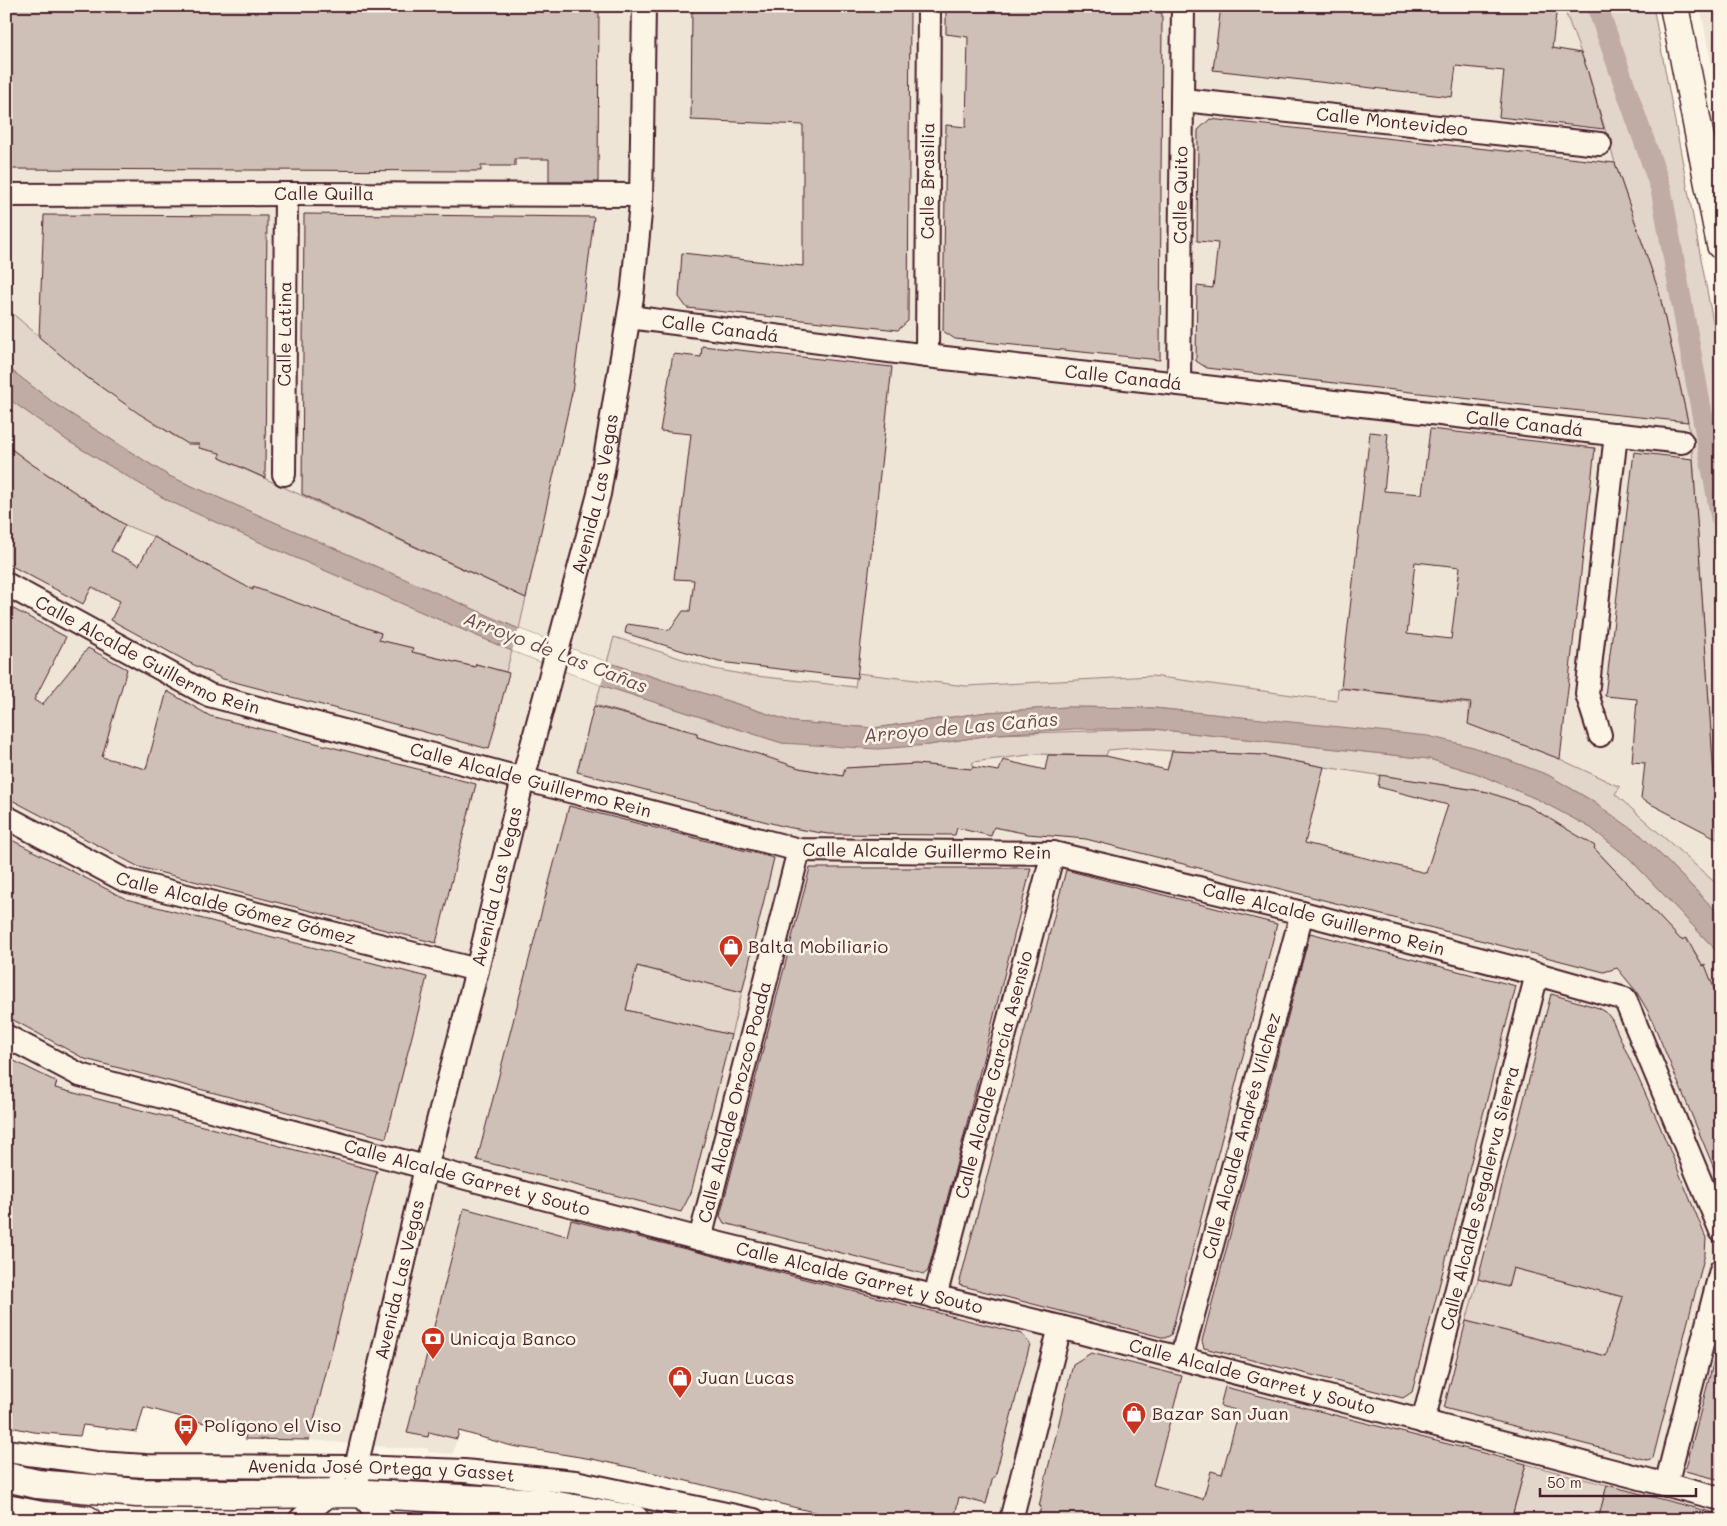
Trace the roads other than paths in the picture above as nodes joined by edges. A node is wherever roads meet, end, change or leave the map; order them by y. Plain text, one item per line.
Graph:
1 (644, 6) edge
2 (929, 6) edge
3 (1183, 6) edge
4 (1674, 6) edge
5 (1183, 100) junction
6 (1600, 144) dead end
7 (1714, 172) edge
8 (286, 194) junction
9 (6, 195) edge
10 (641, 195) junction
11 (1721, 245) edge
12 (629, 317) junction
13 (927, 356) junction
14 (1179, 384) junction
15 (1616, 434) junction
16 (1682, 442) dead end
17 (284, 474) dead end
18 (6, 584) edge
19 (1600, 736) dead end
20 (523, 779) junction
21 (6, 817) edge
22 (799, 850) junction
23 (1053, 853) junction
24 (1302, 913) junction
25 (477, 970) junction
26 (1537, 974) junction
27 (6, 1036) edge
28 (426, 1168) junction
29 (1721, 1231) edge
30 (700, 1239) junction
31 (1721, 1270) edge
32 (935, 1297) junction
33 (1060, 1327) junction
34 (1181, 1359) junction
35 (1423, 1422) junction
36 (6, 1450) edge
37 (6, 1477) edge
38 (358, 1480) junction
39 (1666, 1485) junction
40 (332, 1493) junction
41 (1721, 1499) edge
42 (6, 1509) edge
43 (87, 1520) edge
44 (300, 1520) edge
45 (383, 1520) edge
46 (635, 1520) edge
47 (754, 1520) edge
48 (1012, 1520) edge

1 - 10 street, Avenida Las Vegas
2 - 13 street, Calle Brasilia
3 - 5 street, Calle Quito
4 - 7 main road
5 - 6 street, Calle Montevideo
5 - 14 street, Calle Quito
7 - 11 main road
8 - 9 street, Calle Quilla
8 - 10 street, Calle Quilla
8 - 17 street, Calle Latina
10 - 12 street, Avenida Las Vegas
12 - 13 street, Calle Canadá
12 - 20 street, Avenida Las Vegas
13 - 14 street, Calle Canadá
14 - 15 street, Calle Canadá
15 - 16 street, Calle Canadá
15 - 19 street
18 - 20 street, Calle Alcalde Guillermo Rein
20 - 22 street, Calle Alcalde Guillermo Rein
20 - 25 street, Avenida Las Vegas
21 - 25 street, Calle Alcalde Gómez Gómez
22 - 23 street, Calle Alcalde Guillermo Rein
22 - 30 street, Calle Alcalde Orozco Poada
23 - 24 street, Calle Alcalde Guillermo Rein
23 - 32 street, Calle Alcalde García Asensio
24 - 26 street, Calle Alcalde Guillermo Rein
24 - 34 street, Calle Alcalde Andrés Vílchez
25 - 28 street, Avenida Las Vegas
26 - 29 street, Calle Alcalde Guillermo Rein
26 - 35 street, Calle Alcalde Segalerva Sierra
27 - 28 street, Calle Alcalde Garret y Souto
28 - 30 street, Calle Alcalde Garret y Souto
28 - 38 street, Avenida Las Vegas
30 - 32 street, Calle Alcalde Garret y Souto
31 - 39 street
32 - 33 street, Calle Alcalde Garret y Souto
33 - 34 street, Calle Alcalde Garret y Souto
33 - 48 street
34 - 35 street, Calle Alcalde Garret y Souto
35 - 39 street, Calle Alcalde Garret y Souto
36 - 38 street, Avenida José Ortega y Gasset
37 - 40 main road, Avenida José Ortega y Gasset
38 - 40 main road, Avenida José Ortega y Gasset
38 - 45 street
38 - 46 main road, Avenida José Ortega y Gasset
38 - 47 street, Avenida José Ortega y Gasset
39 - 41 street, Calle Alcalde Garret y Souto
40 - 44 street
42 - 43 main road

